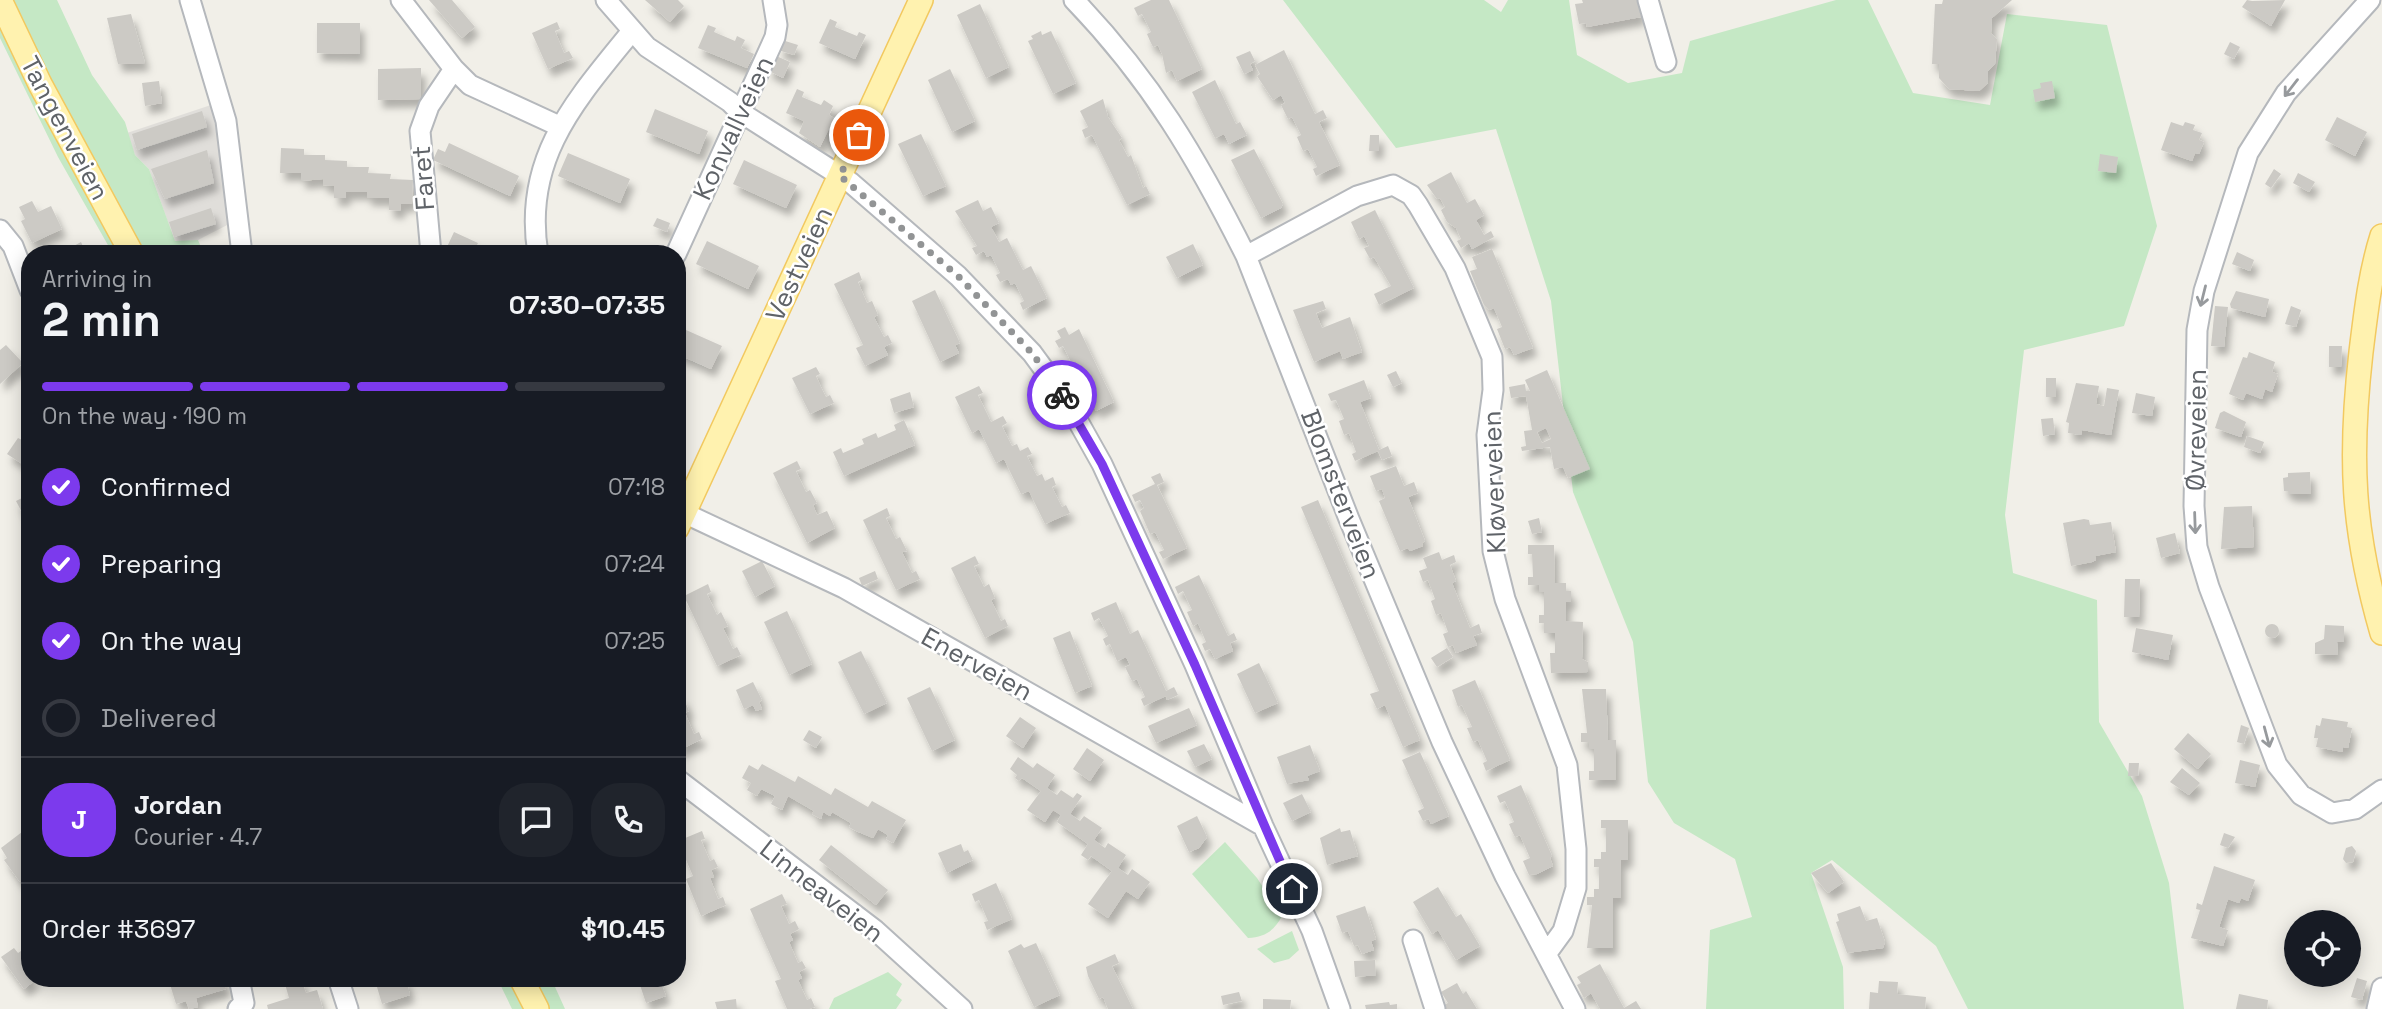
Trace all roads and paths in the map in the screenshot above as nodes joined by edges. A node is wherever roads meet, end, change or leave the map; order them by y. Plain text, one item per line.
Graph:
1 (0, 0) edge
2 (190, 0) edge
3 (401, 0) edge
4 (606, 0) edge
5 (773, 0) edge
6 (921, 0) edge
7 (1074, 0) edge
8 (1648, 0) edge
9 (2370, 0) edge
10 (632, 31) junction
11 (1666, 62) dead end
12 (454, 69) junction
13 (740, 113) junction
14 (559, 126) junction
15 (840, 176) junction
16 (0, 230) edge
17 (2382, 236) edge
18 (127, 245) edge
19 (241, 245) edge
20 (430, 245) edge
21 (538, 245) edge
22 (680, 245) edge
23 (1246, 256) junction
24 (21, 268) edge
25 (686, 509) edge
26 (686, 522) edge
27 (2382, 633) edge
28 (686, 786) edge
29 (2382, 790) edge
30 (1263, 826) junction
31 (1413, 940) dead end
32 (1547, 953) junction
33 (241, 987) edge
34 (341, 987) edge
35 (526, 987) edge
36 (2382, 988) edge
37 (237, 1009) edge
38 (348, 1009) edge
39 (537, 1009) edge
40 (962, 1009) edge
41 (1339, 1009) edge
42 (1435, 1009) edge
43 (1575, 1009) edge
44 (2377, 1009) edge

1 - 18 main road, Tangenveien
2 - 19 street
3 - 12 street
4 - 10 street
5 - 13 street, Konvallveien
6 - 15 main road, Vestveien
7 - 23 street, Blomsterveien
8 - 11 street
9 -> 29 street, Øvreveien
10 - 13 street
10 - 14 street
12 - 14 street
12 - 20 street, Faret
13 - 15 street
13 - 22 street, Konvallveien
14 - 21 street
15 - 25 main road, Vestveien
15 - 30 street
16 - 24 street
17 - 27 main road
23 - 32 street, Blomsterveien
23 - 32 street, Kløverveien
26 - 30 street, Enerveien
28 - 40 street, Linneaveien
30 - 41 street
31 - 42 street
32 - 43 street, Blomsterveien
33 - 37 street
34 - 38 street
35 - 39 main road
36 - 44 street

